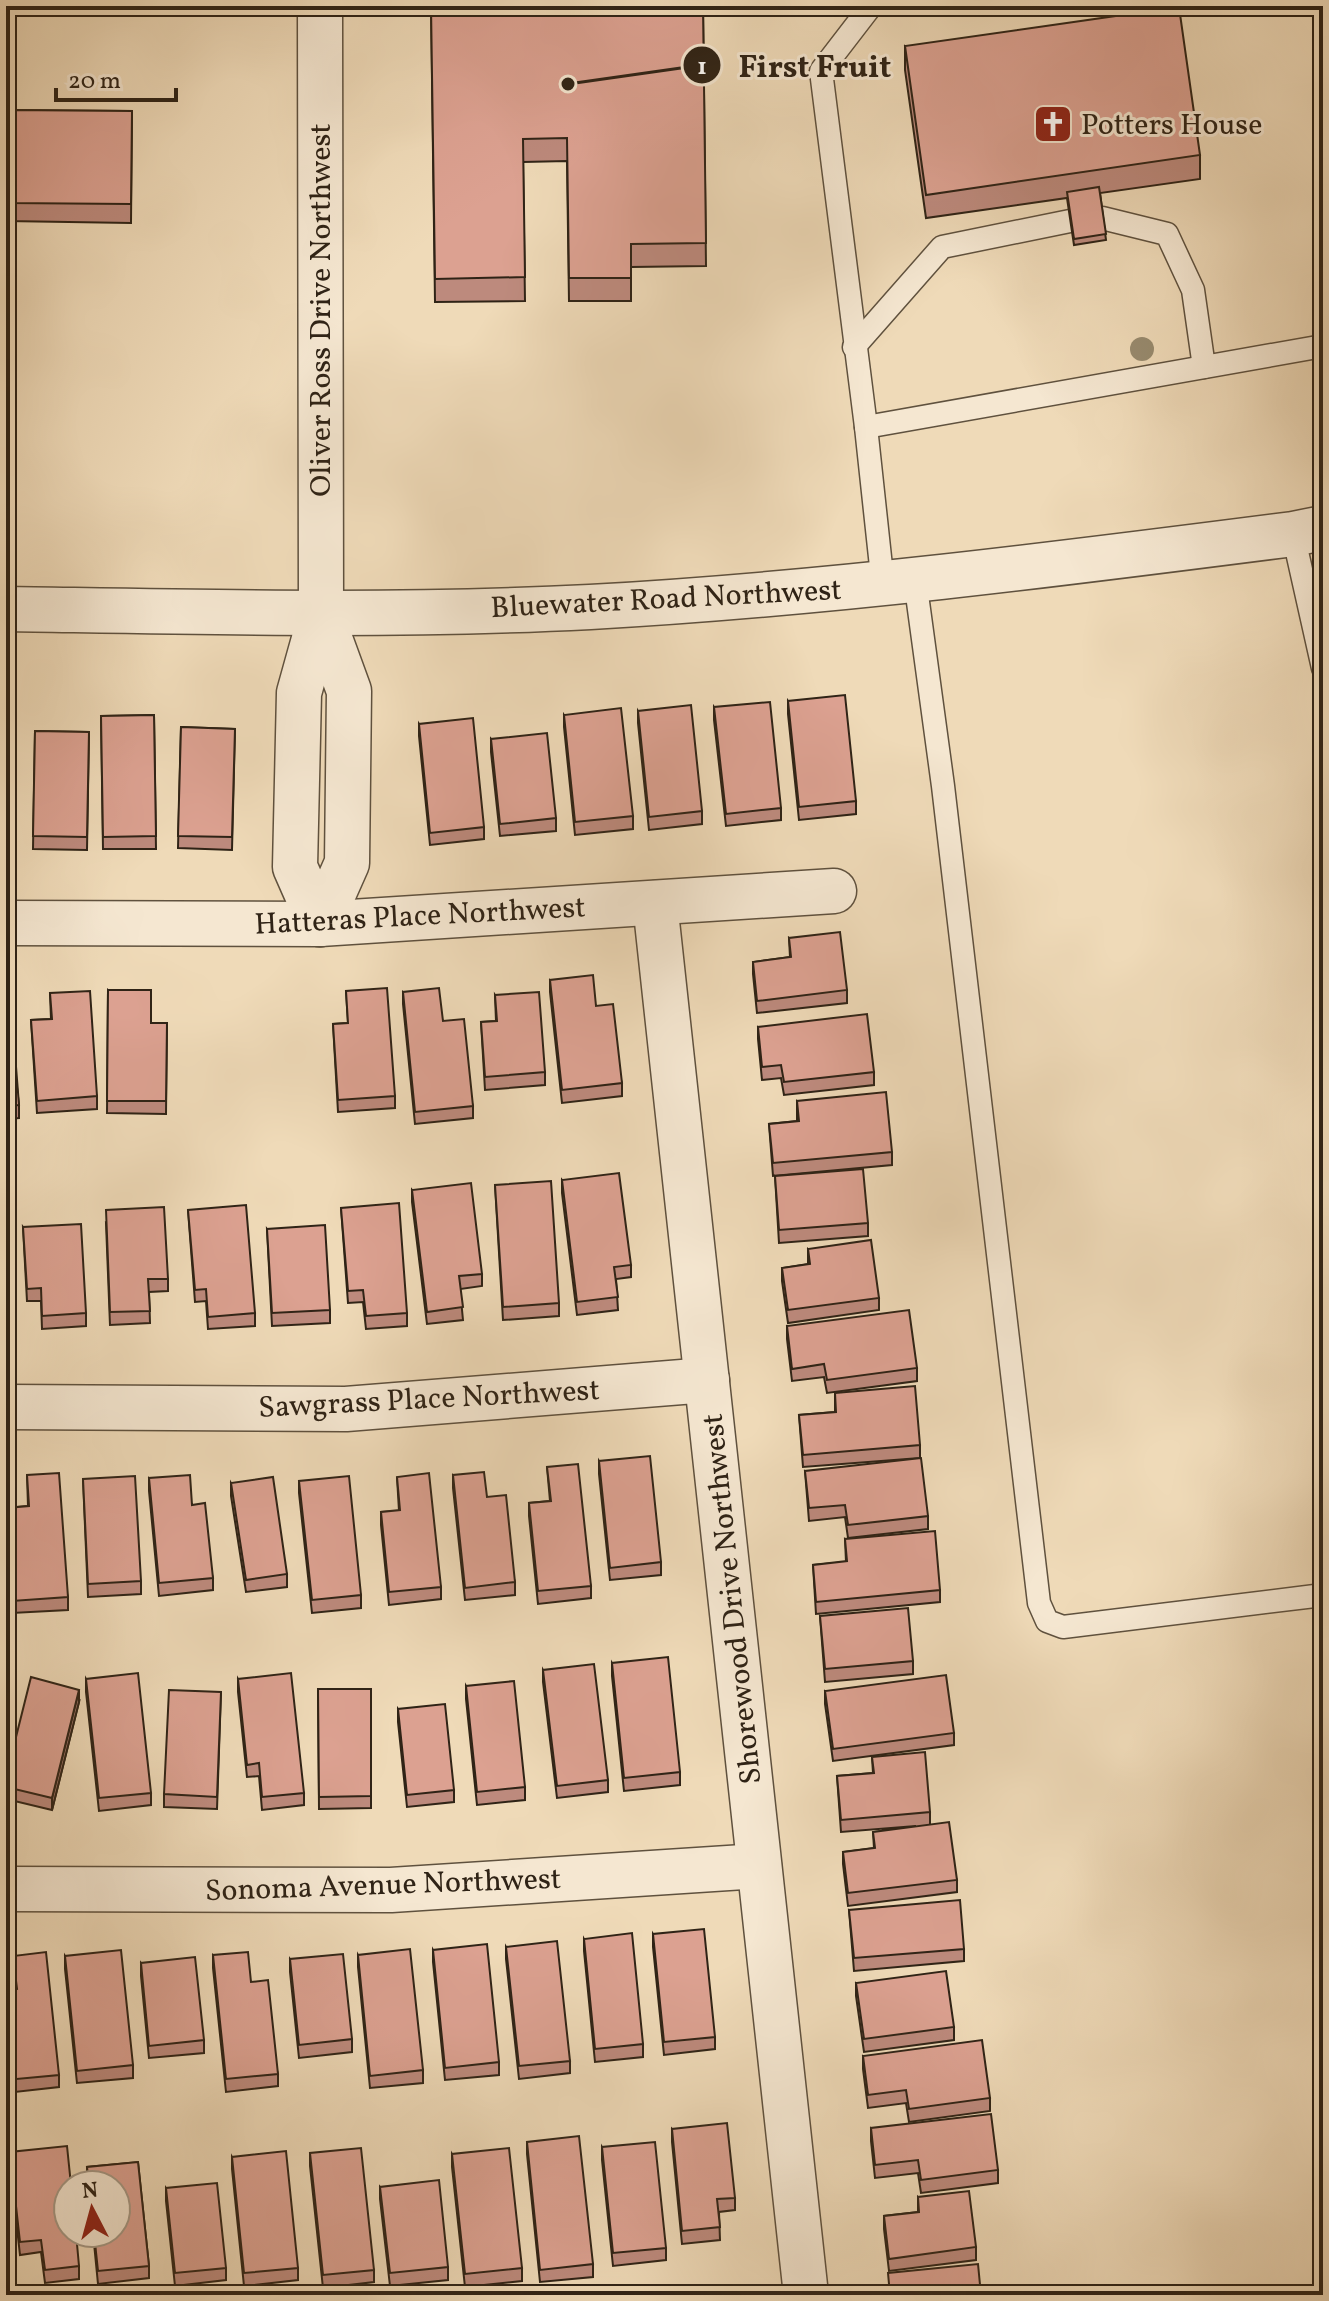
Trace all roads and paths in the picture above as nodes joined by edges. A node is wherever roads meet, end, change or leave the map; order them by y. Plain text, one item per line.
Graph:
1 (320, 6) edge
2 (871, 6) edge
3 (1323, 346) edge
4 (854, 347) junction
5 (1204, 367) junction
6 (866, 427) junction
7 (1308, 531) edge
8 (899, 583) junction
9 (6, 609) edge
10 (321, 614) junction
11 (1323, 668) edge
12 (834, 891) dead end
13 (655, 903) junction
14 (6, 923) edge
15 (320, 924) junction
16 (707, 1380) junction
17 (6, 1407) edge
18 (1323, 1595) edge
19 (759, 1866) junction
20 (6, 1889) edge
21 (806, 2295) edge

1 - 10 street, Oliver Ross Drive Northwest
2 - 4 lane
3 - 5 lane
4 - 5 lane
4 - 6 lane
5 - 6 lane
6 - 8 lane
7 - 8 street, Bluewater Road Northwest
7 - 11 lane
8 - 10 street, Bluewater Road Northwest
8 - 18 lane
9 - 10 street, Bluewater Road Northwest
10 - 15 street, Oliver Ross Drive Northwest
12 - 13 street, Hatteras Place Northwest
13 - 15 street, Hatteras Place Northwest
13 - 16 street, Shorewood Drive Northwest
14 - 15 street, Hatteras Place Northwest
16 - 17 street, Sawgrass Place Northwest
16 - 19 street, Shorewood Drive Northwest
19 - 20 street, Sonoma Avenue Northwest
19 - 21 street, Shorewood Drive Northwest

